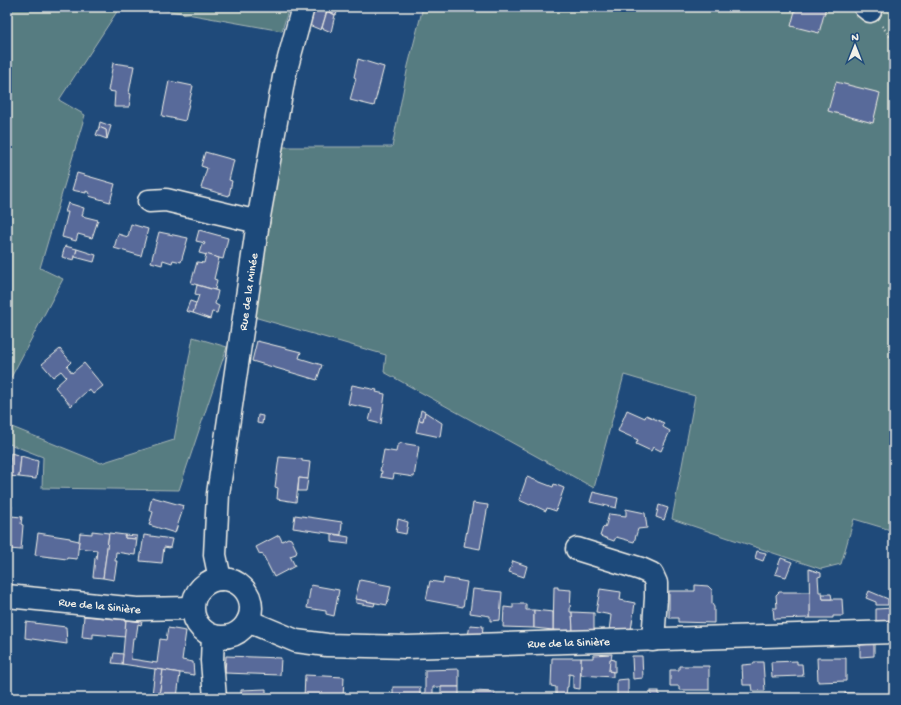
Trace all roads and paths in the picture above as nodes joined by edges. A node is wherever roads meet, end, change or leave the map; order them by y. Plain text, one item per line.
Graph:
1 (304, 7) edge
2 (149, 201) dead end
3 (258, 222) junction
4 (577, 549) dead end
5 (220, 579) junction
6 (7, 596) edge
7 (192, 608) junction
8 (248, 621) junction
9 (894, 632) edge
10 (213, 636) junction
11 (653, 640) junction
12 (215, 698) edge

1 - 3 street, Rue de la Minée
2 - 3 street
3 - 5 street, Rue de la Minée
4 - 11 street
5 - 7 street
5 - 8 street
6 - 7 street, Rue de la Sinière
7 - 10 street
8 - 10 street
8 - 11 street, Rue de la Sinière
9 - 11 street, Rue de la Sinière
10 - 12 street

